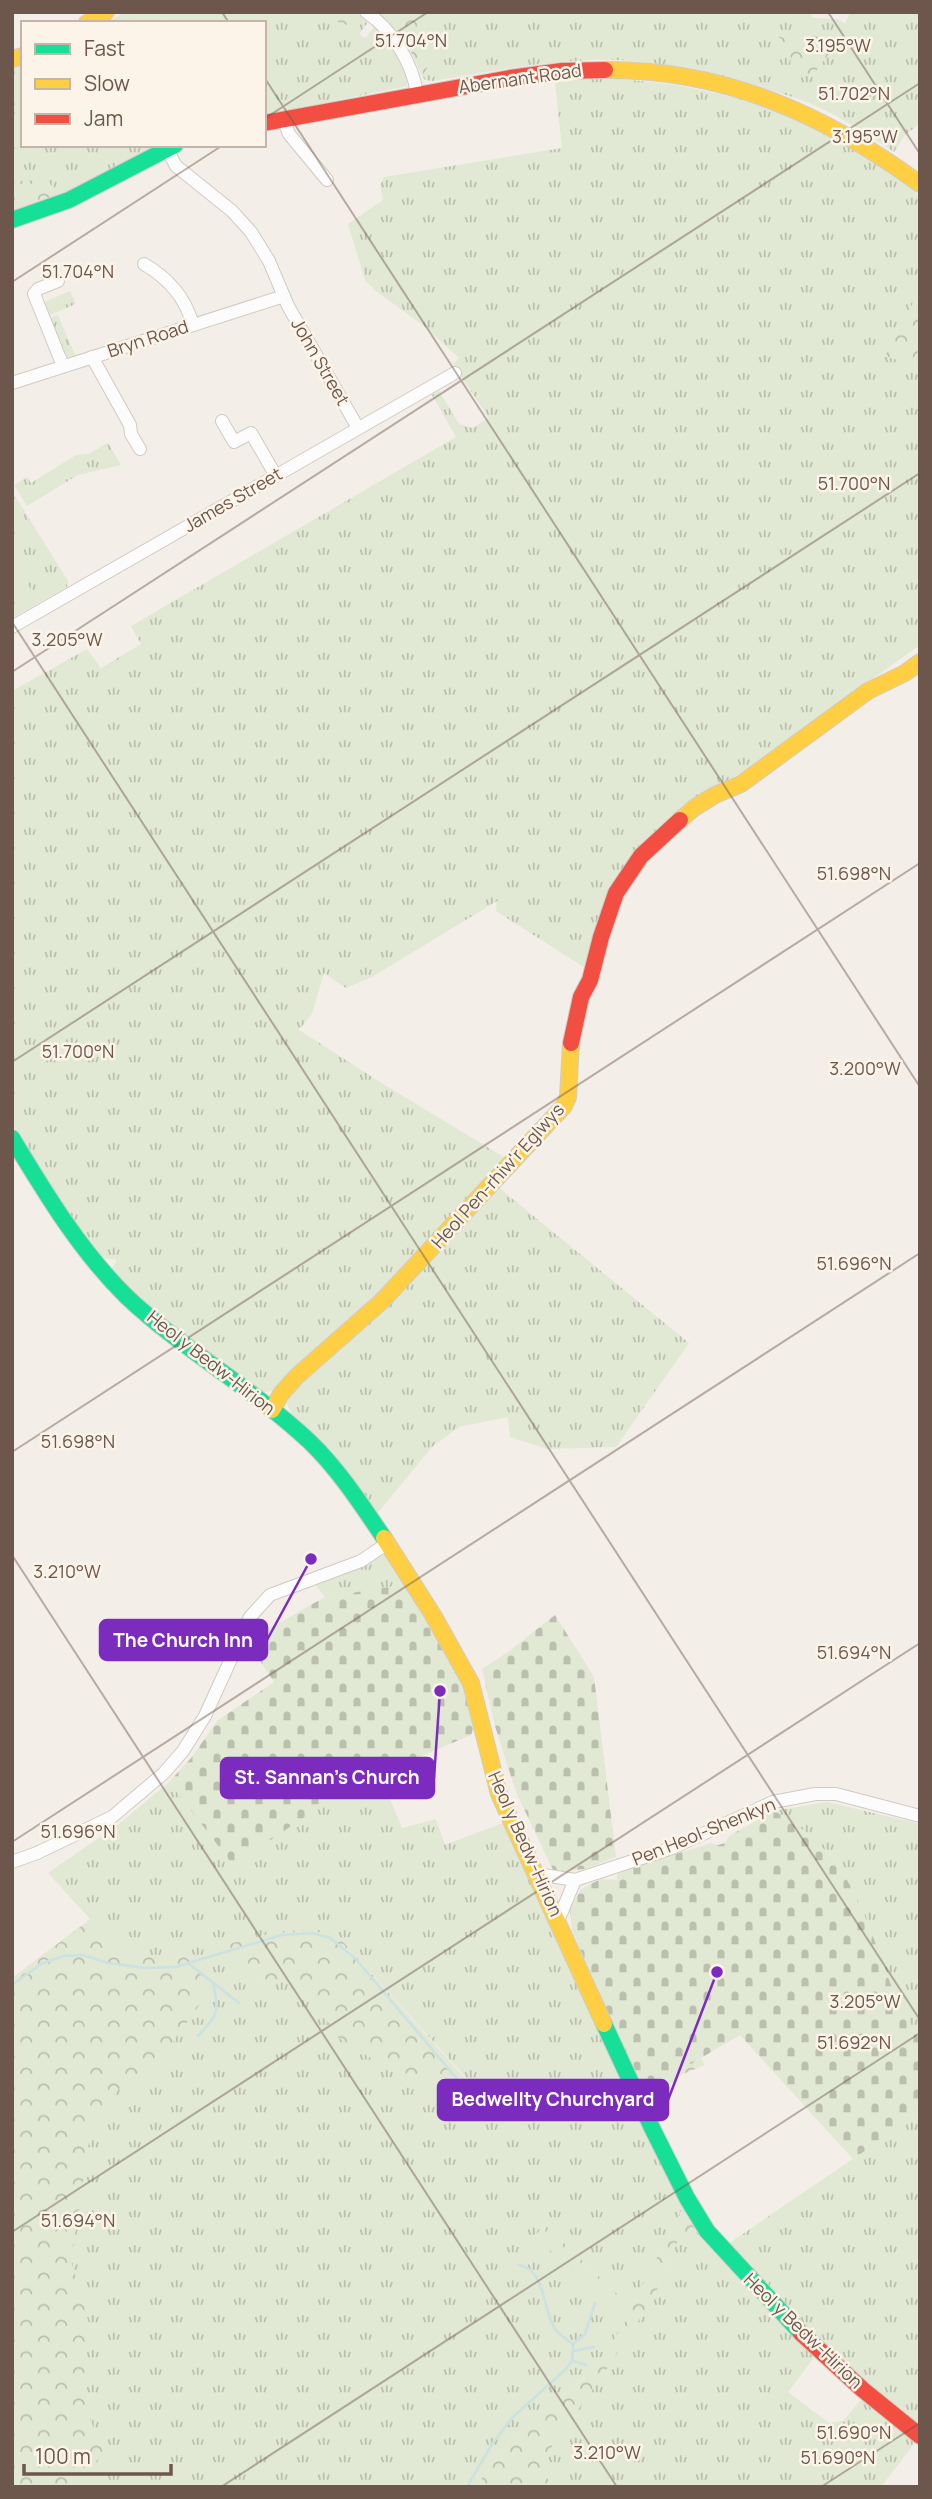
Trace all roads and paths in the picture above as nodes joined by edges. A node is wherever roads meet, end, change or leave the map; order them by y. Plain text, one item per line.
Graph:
1 (366, 12) edge
2 (417, 94) junction
3 (283, 118) junction
4 (266, 122) edge
5 (171, 147) edge
6 (327, 180) dead end
7 (920, 184) edge
8 (12, 220) edge
9 (144, 264) dead end
10 (58, 281) dead end
11 (284, 296) junction
12 (193, 325) junction
13 (92, 358) junction
14 (63, 366) junction
15 (454, 373) dead end
16 (12, 383) edge
17 (222, 421) dead end
18 (358, 428) junction
19 (140, 449) dead end
20 (276, 475) junction
21 (12, 627) edge
22 (920, 662) edge
23 (12, 1138) edge
24 (272, 1410) junction
25 (388, 1543) junction
26 (920, 1816) edge
27 (12, 1862) edge
28 (537, 1874) junction
29 (575, 1880) junction
30 (558, 1921) junction
31 (920, 2435) edge

1 - 2 street
2 - 3 street, Abernant Road
2 - 7 street, Abernant Road
3 - 4 street, Abernant Road
3 - 6 street
5 - 8 street
5 - 11 street, John Street
9 - 12 street
10 - 14 street
11 - 12 street, Bryn Road
11 - 18 street, John Street
12 - 13 street, Bryn Road
13 - 14 street, Bryn Road
13 - 19 street
14 - 16 street, Bryn Road
15 - 18 street, James Street
17 - 20 street
18 - 20 street, James Street
20 - 21 street, James Street
22 - 24 street, Heol Pen-rhiw'r Eglwys
23 - 24 street, Heol y Bedw-Hirion
24 - 25 street, Heol y Bedw-Hirion
25 - 27 street
25 - 28 street, Heol y Bedw-Hirion
26 - 29 street, Pen Heol-Shenkyn
28 - 29 street, Pen Heol-Shenkyn
28 - 30 street, Heol y Bedw-Hirion
29 - 30 street
30 - 31 street, Heol y Bedw-Hirion

